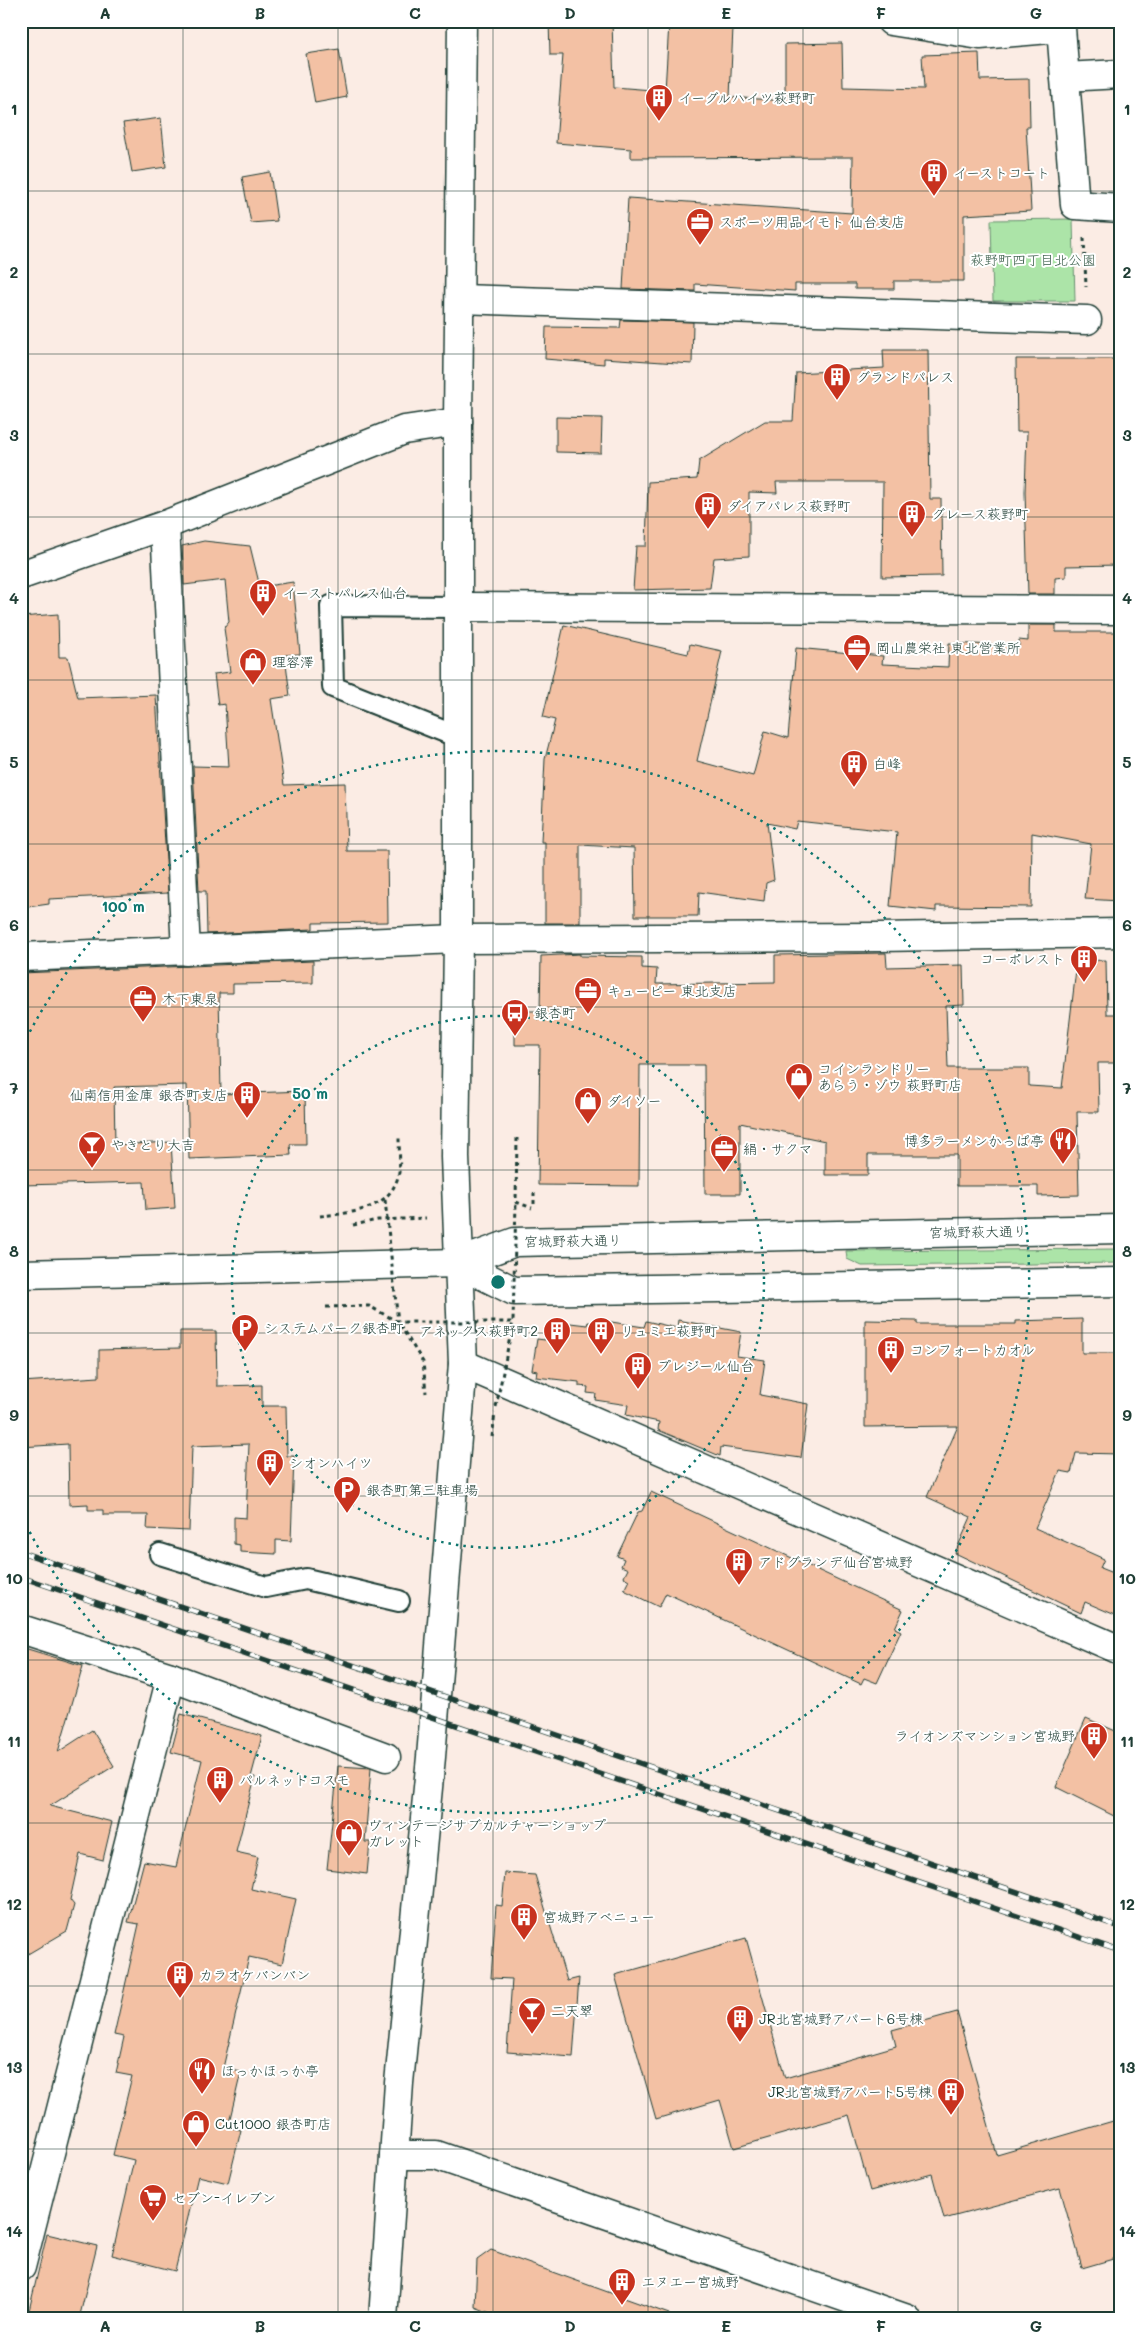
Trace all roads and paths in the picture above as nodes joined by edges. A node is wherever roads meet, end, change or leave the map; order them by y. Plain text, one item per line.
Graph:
1 (462, 21) edge
2 (891, 21) edge
3 (1120, 74) edge
4 (1065, 78) junction
5 (1083, 206) junction
6 (1120, 208) edge
7 (460, 299) junction
8 (1087, 320) joint
9 (458, 422) junction
10 (165, 525) junction
11 (21, 575) edge
12 (458, 607) junction
13 (1120, 610) edge
14 (458, 737) junction
15 (1120, 933) edge
16 (458, 939) junction
17 (186, 951) junction
18 (21, 957) edge
19 (399, 1138) dead end
20 (517, 1138) dead end
21 (534, 1193) dead end
22 (385, 1200) junction
23 (534, 1204) dead end
24 (320, 1216) dead end
25 (1120, 1229) edge
26 (458, 1264) junction
27 (21, 1274) edge
28 (1120, 1282) edge
29 (326, 1308) dead end
30 (398, 1322) junction
31 (513, 1322) junction
32 (463, 1364) junction
33 (427, 1398) dead end
34 (496, 1407) dead end
35 (160, 1554) dead end
36 (399, 1601) dead end
37 (21, 1629) edge
38 (1120, 1650) edge
39 (171, 1677) junction
40 (386, 1757) dead end
41 (394, 2154) junction
42 (21, 2267) edge
43 (383, 2319) edge
44 (907, 2319) edge

1 - 7 street
2 - 4 street
3 - 4 street
4 - 5 street
5 - 6 street
5 - 8 path
7 - 8 street
7 - 9 street
9 - 10 street
9 - 12 street
10 - 11 street
10 - 17 street
12 - 13 street
12 - 14 street
12 - 14 lane
14 - 16 street
15 - 16 street
16 - 17 street
16 - 26 street
17 - 18 street
19 - 22 path
20 - 31 path, bridge
21 - 23 path
22 - 24 path
22 - 30 path, bridge
25 - 26 street, 宮城野萩大通り
26 - 27 street
26 - 28 street
26 - 32 street
29 - 30 path
30 - 31 path, bridge
30 - 33 path
31 - 34 path, bridge
32 - 38 street
32 - 41 street
35 - 36 lane
37 - 39 street
39 - 40 street
39 - 42 street
41 - 43 street
41 - 44 street

